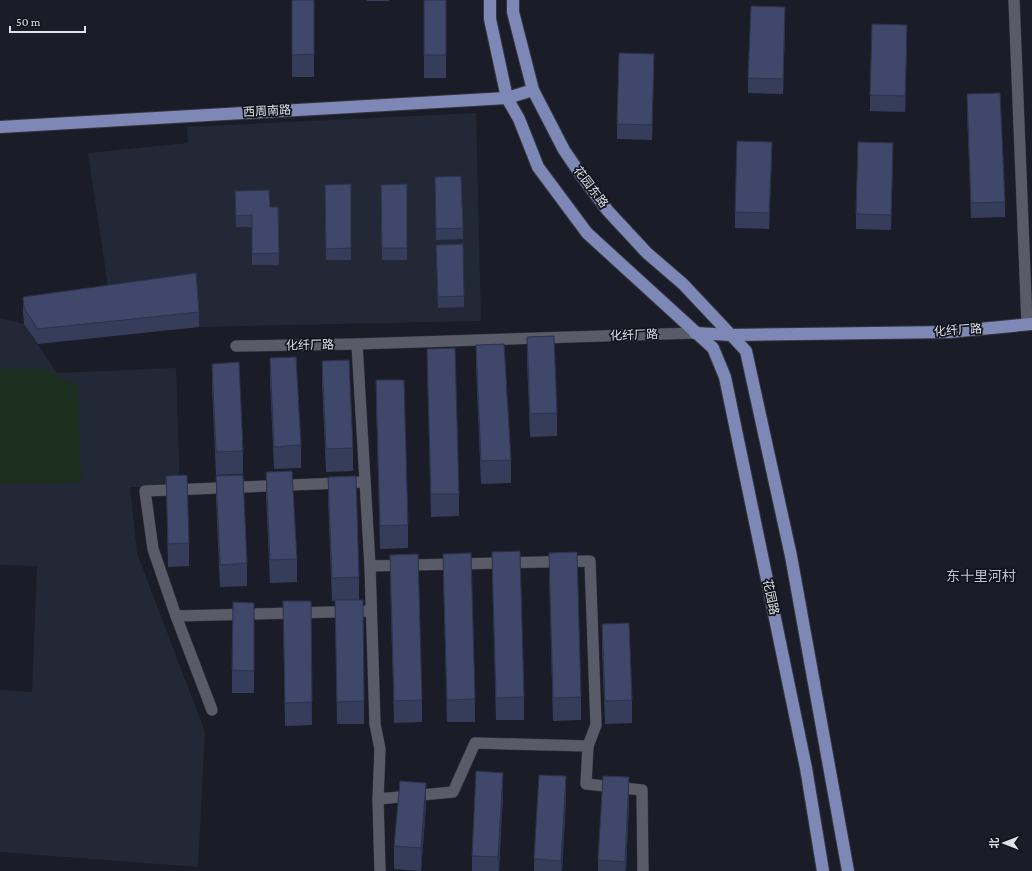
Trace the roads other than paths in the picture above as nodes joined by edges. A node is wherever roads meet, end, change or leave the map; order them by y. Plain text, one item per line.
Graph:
1 (490, 0) edge
2 (513, 0) edge
3 (1014, 0) edge
4 (533, 90) junction
5 (507, 98) junction
6 (0, 127) edge
7 (1030, 324) edge
8 (695, 333) junction
9 (732, 335) junction
10 (357, 344) junction
11 (236, 346) dead end
12 (365, 482) junction
13 (370, 566) junction
14 (370, 612) junction
15 (176, 616) junction
16 (212, 710) dead end
17 (588, 746) junction
18 (378, 799) junction
19 (380, 871) edge
20 (644, 871) edge
21 (823, 871) edge
22 (848, 871) edge

1 - 5 main road
2 - 4 main road, 花园东路
3 - 7 street
4 - 5 main road, 西周南路
4 - 9 main road, 花园东路
5 - 6 main road, 西周南路
5 - 8 main road
7 - 9 main road, 化纤厂路
8 - 9 main road, 化纤厂路
8 - 10 street, 化纤厂路
8 - 21 main road, 花园路
9 - 22 main road
10 - 11 street, 化纤厂路
10 - 12 street
12 - 13 street
12 - 15 street
13 - 14 street
13 - 17 street
14 - 15 street
14 - 18 street
15 - 16 street
17 - 18 street
17 - 20 street
18 - 19 street

